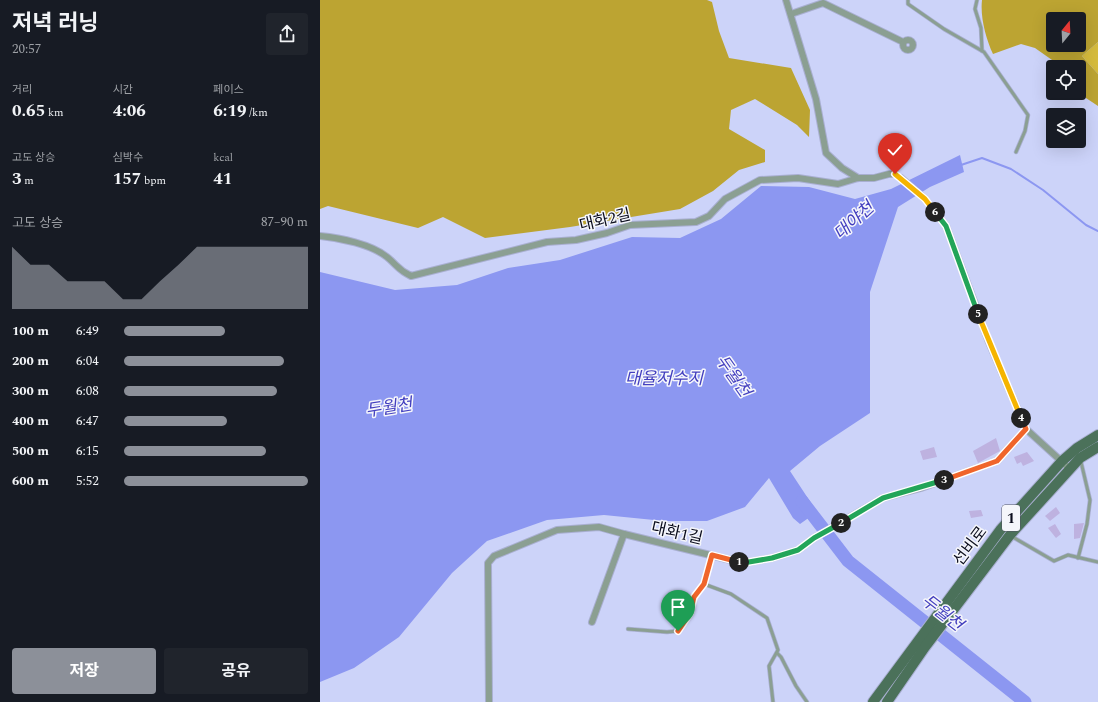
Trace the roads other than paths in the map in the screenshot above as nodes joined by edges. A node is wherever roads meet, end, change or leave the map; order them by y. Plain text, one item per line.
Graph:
1 (786, 0) edge
2 (908, 0) edge
3 (977, 0) edge
4 (791, 14) junction
5 (904, 42) dead end
6 (982, 51) junction
7 (1016, 152) dead end
8 (858, 178) junction
9 (320, 236) edge
10 (1026, 429) junction
11 (1098, 435) edge
12 (1098, 447) edge
13 (1080, 458) junction
14 (1062, 461) junction
15 (1070, 469) junction
16 (624, 534) junction
17 (1010, 535) junction
18 (712, 555) junction
19 (1078, 558) junction
20 (1098, 562) edge
21 (704, 584) junction
22 (942, 617) junction
23 (592, 622) dead end
24 (628, 628) dead end
25 (922, 644) junction
26 (777, 653) junction
27 (489, 702) edge
28 (773, 702) edge
29 (807, 702) edge
30 (873, 702) edge
31 (887, 702) edge

1 - 4 street
2 - 6 lane
3 - 6 lane
4 - 5 street
4 - 8 street
6 - 7 lane
8 - 9 street, 대화2길
8 - 10 street, 대화2길
10 - 14 street
10 - 18 street, 대화1길
11 - 14 main road, 선비로 / 1
12 - 13 main road, 선비로 / 1
13 - 15 main road, 선비로 / 1
13 - 19 lane
14 - 15 street
14 - 22 main road, 선비로 / 1
15 - 17 main road, 선비로 / 1
16 - 18 street, 대화1길
16 - 23 street
16 - 27 street, 대화1길
17 - 19 lane, 선비로
17 - 22 main road, 선비로 / 1
18 - 21 lane
19 - 20 lane, 선비로
21 - 24 lane
21 - 26 lane
22 - 25 main road, 1
25 - 30 main road, 1
25 - 31 main road, 1
26 - 28 lane
26 - 29 lane

